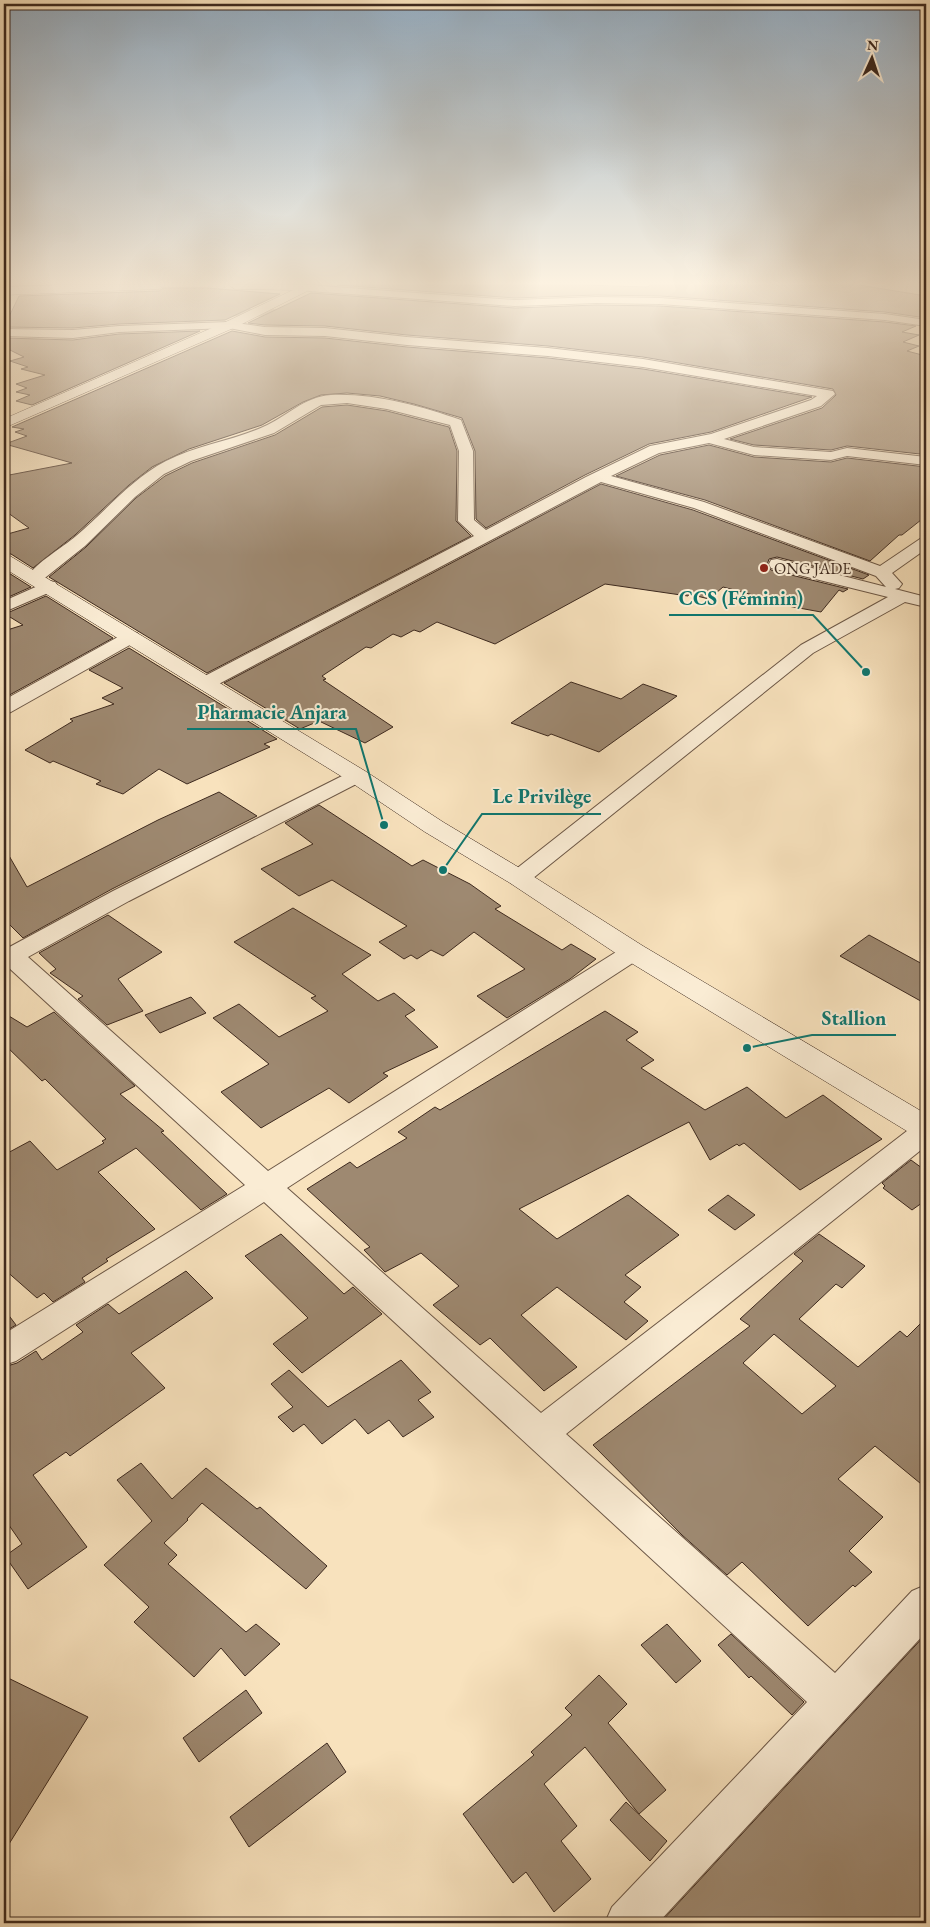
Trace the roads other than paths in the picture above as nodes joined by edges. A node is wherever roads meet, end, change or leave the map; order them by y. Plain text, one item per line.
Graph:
1 (116, 375) edge
2 (722, 375) edge
3 (4, 424) edge
4 (714, 438) junction
5 (926, 461) edge
6 (591, 480) junction
7 (485, 538) junction
8 (926, 542) edge
9 (810, 547) junction
10 (4, 560) edge
11 (882, 572) junction
12 (42, 582) junction
13 (902, 596) junction
14 (926, 602) edge
15 (4, 607) edge
16 (131, 637) junction
17 (206, 683) junction
18 (4, 708) edge
19 (357, 776) junction
20 (519, 878) junction
21 (633, 952) junction
22 (8, 958) edge
23 (926, 1130) edge
24 (267, 1186) junction
25 (4, 1351) edge
26 (540, 1434) junction
27 (926, 1604) edge
28 (835, 1700) junction
29 (628, 1923) edge

1 - 3 main road
2 - 4 street
4 - 5 street
4 - 6 street
6 - 7 street
6 - 9 street
7 - 12 street
7 - 17 street
8 - 11 street
9 - 11 street
9 - 13 street
10 - 12 main road
11 - 13 street
12 - 15 street
12 - 16 main road
13 - 14 street
13 - 20 street
16 - 17 main road
16 - 18 street
17 - 19 main road
19 - 20 main road
19 - 22 street
20 - 21 main road
21 - 23 main road
21 - 24 street
22 - 24 street
23 - 26 street
24 - 25 street
24 - 26 street
26 - 28 street
27 - 28 street
28 - 29 street

